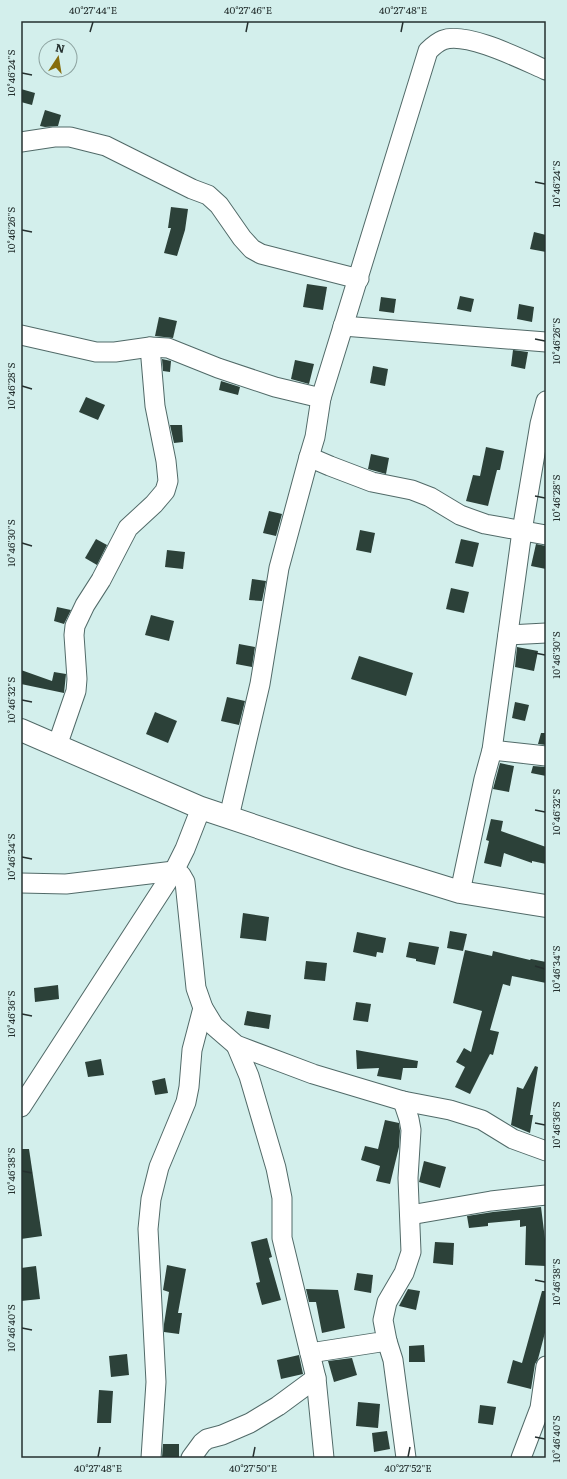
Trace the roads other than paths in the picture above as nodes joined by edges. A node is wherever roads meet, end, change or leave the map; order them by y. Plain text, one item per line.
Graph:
1 (546, 70) edge
2 (21, 142) edge
3 (358, 279) junction
4 (343, 326) junction
5 (21, 335) edge
6 (546, 342) edge
7 (150, 347) junction
8 (321, 398) junction
9 (546, 401) edge
10 (543, 424) edge
11 (309, 457) junction
12 (522, 530) junction
13 (546, 535) edge
14 (546, 633) edge
15 (508, 635) junction
16 (21, 730) edge
17 (57, 746) junction
18 (492, 750) junction
19 (546, 756) edge
20 (201, 808) junction
21 (229, 817) junction
22 (174, 871) junction
23 (21, 883) edge
24 (460, 892) junction
25 (546, 906) edge
26 (203, 1008) junction
27 (236, 1045) junction
28 (403, 1101) junction
29 (21, 1107) edge
30 (546, 1151) edge
31 (546, 1195) edge
32 (410, 1215) junction
33 (387, 1341) junction
34 (310, 1353) junction
35 (546, 1366) edge
36 (316, 1378) junction
37 (151, 1458) edge
38 (191, 1458) edge
39 (324, 1458) edge
40 (406, 1458) edge
41 (522, 1458) edge

1 - 3 street
2 - 3 street
3 - 4 street
4 - 6 street
4 - 8 street
5 - 7 street
7 - 8 street
7 - 17 street
8 - 11 street
9 - 10 street
10 - 12 street
11 - 12 street
11 - 21 street
12 - 13 street
12 - 15 street
14 - 15 street
15 - 18 street
16 - 17 main road
17 - 20 main road
18 - 19 street
18 - 24 street
20 - 21 main road
20 - 22 street
21 - 24 main road
22 - 23 street
22 - 26 street
22 - 29 street
24 - 25 main road
26 - 27 street
26 - 37 street
27 - 28 street
27 - 34 street
28 - 30 street
28 - 32 street
31 - 32 street
32 - 33 street
33 - 34 street
33 - 40 street
34 - 36 street
35 - 41 street
36 - 38 street
36 - 39 street

